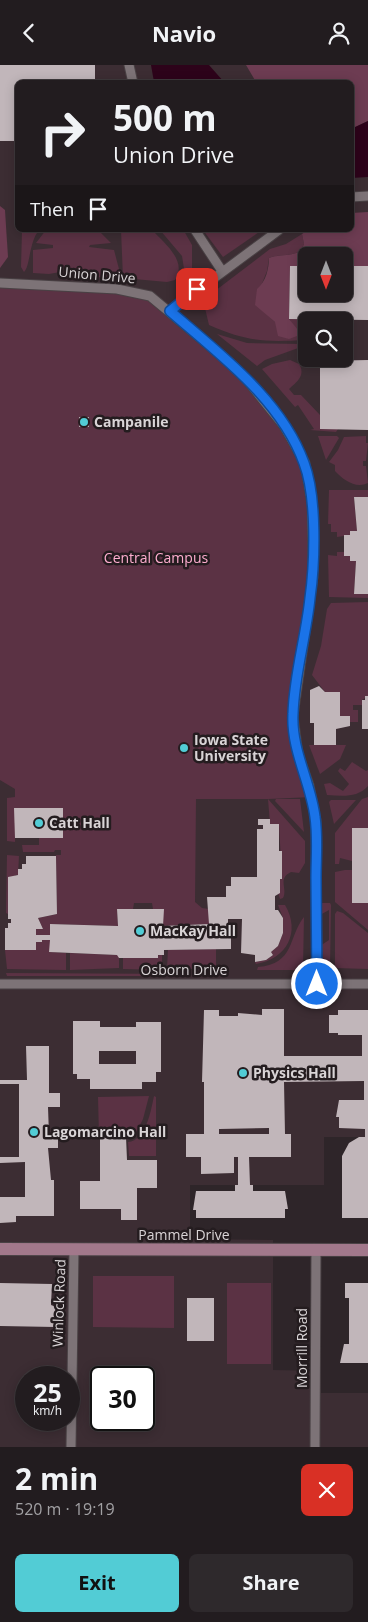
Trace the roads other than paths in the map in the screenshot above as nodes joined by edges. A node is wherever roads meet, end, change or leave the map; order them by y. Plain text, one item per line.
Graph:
1 (129, 65) edge
2 (132, 80) edge
3 (368, 196) edge
4 (354, 197) edge
5 (196, 232) edge
6 (276, 232) edge
7 (222, 271) junction
8 (0, 283) edge
9 (170, 311) junction
10 (0, 984) edge
11 (317, 984) junction
12 (368, 984) edge
13 (0, 1249) edge
14 (74, 1250) junction
15 (316, 1250) junction
16 (368, 1250) edge
17 (71, 1447) edge
18 (315, 1447) edge

1 - 2 street
3 - 4 street
5 - 7 street
6 - 7 street
7 - 9 street
8 - 9 street, Union Drive
9 - 11 street
10 - 11 street, Osborn Drive
11 - 12 street, Osborn Drive
13 - 14 street, Pammel Drive
14 - 15 street, Pammel Drive
14 - 17 street, Winlock Road
15 - 16 street, Pammel Drive
15 - 18 street, Morrill Road

